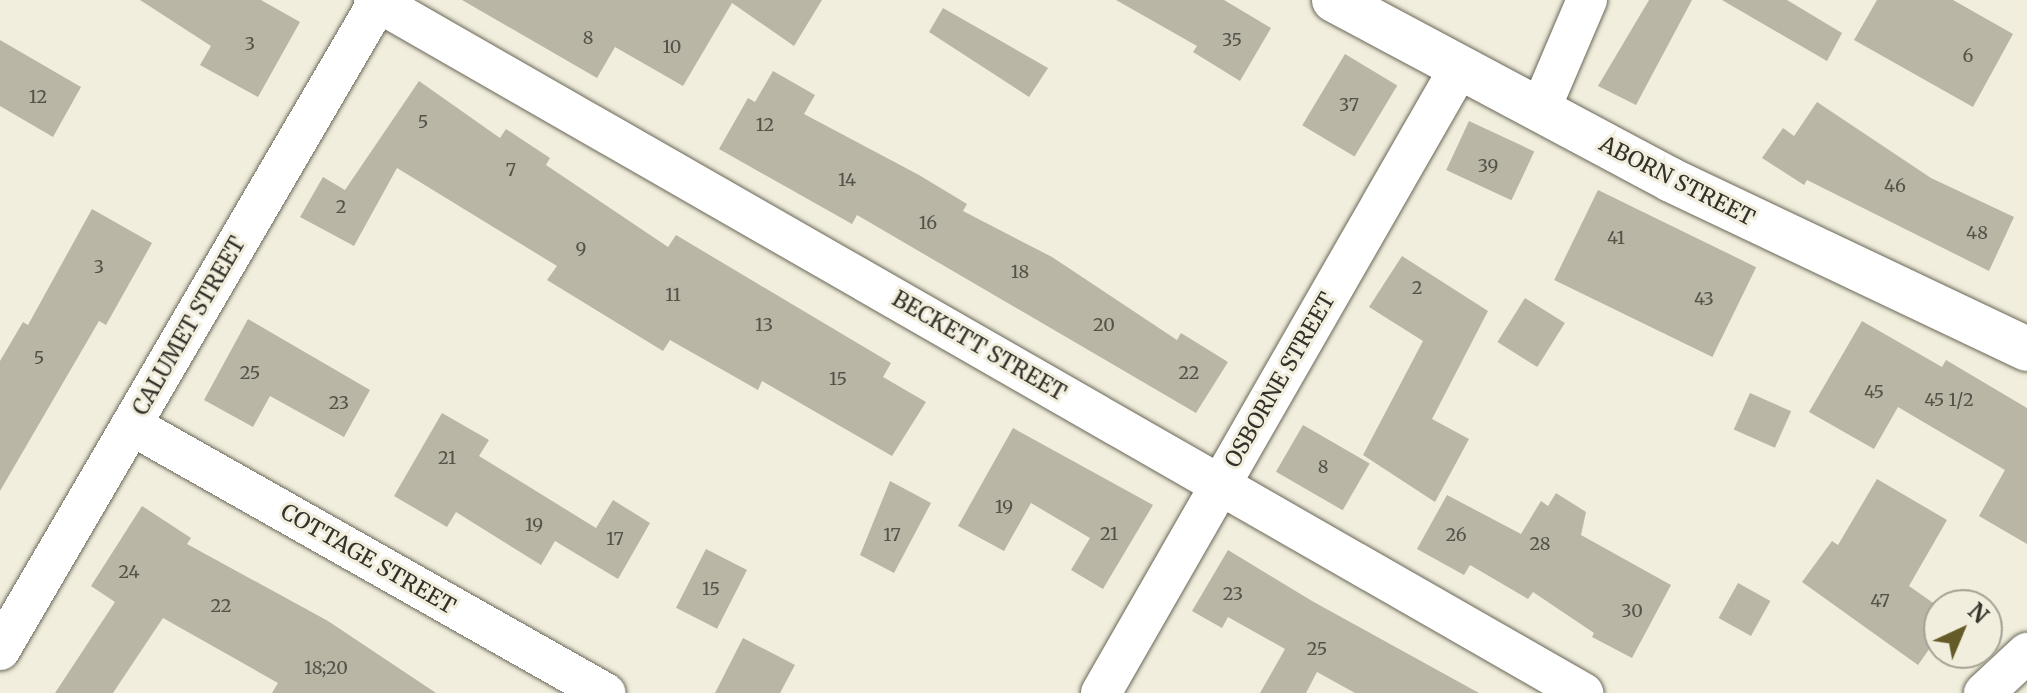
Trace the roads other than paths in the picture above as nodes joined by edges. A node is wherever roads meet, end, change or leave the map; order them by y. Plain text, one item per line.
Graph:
1 (1334, 0) edge
2 (1587, 0) edge
3 (376, 1) edge
4 (1460, 67) junction
5 (1540, 110) junction
6 (2027, 349) edge
7 (131, 425) junction
8 (1220, 484) junction
9 (0, 650) edge
10 (2027, 653) edge
11 (605, 693) edge
12 (1101, 693) edge
13 (1583, 693) edge
14 (1984, 693) edge

1 - 4 street, ABORN STREET
2 - 5 street
3 - 7 street, CALUMET STREET
3 - 8 street, BECKETT STREET
4 - 5 street, ABORN STREET
4 - 8 street, OSBORNE STREET
5 - 6 street, ABORN STREET
7 - 9 street, CALUMET STREET
7 - 11 street, COTTAGE STREET
8 - 12 street, OSBORNE STREET
8 - 13 street, BECKETT STREET
10 - 14 street

